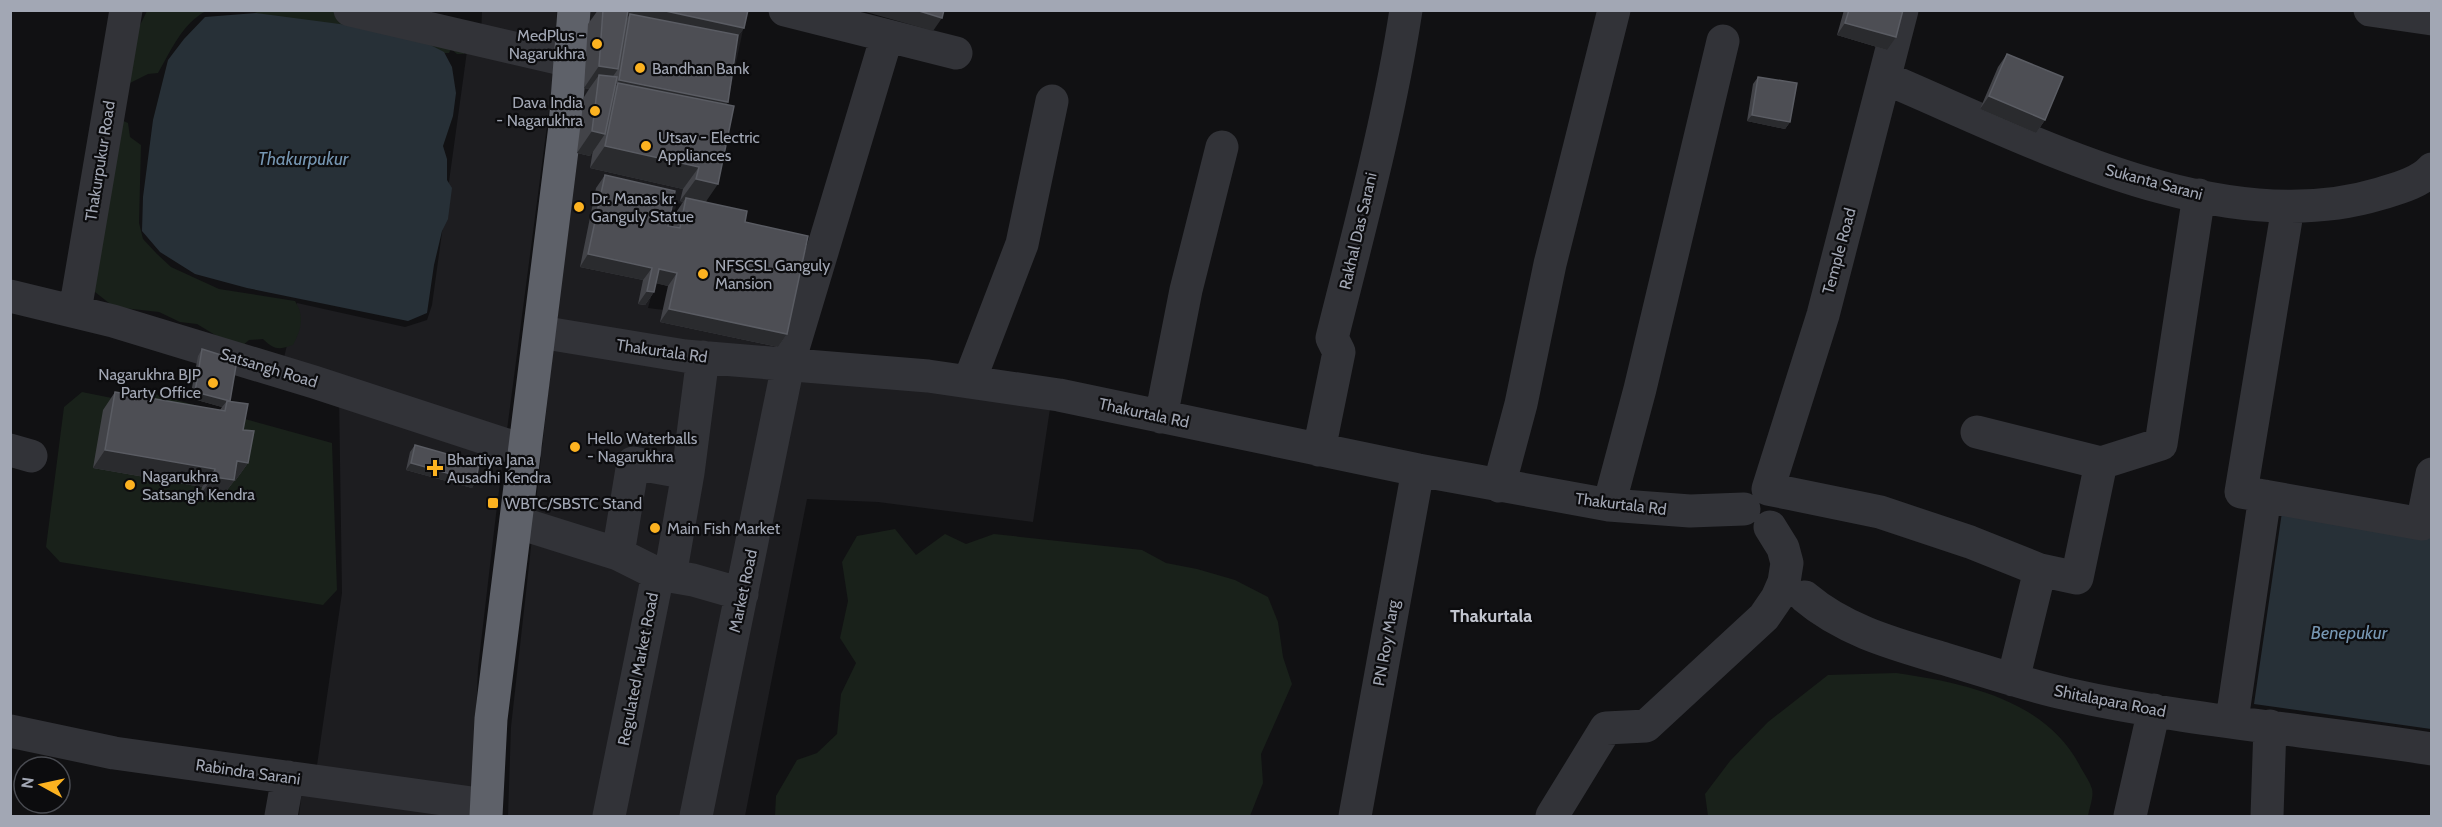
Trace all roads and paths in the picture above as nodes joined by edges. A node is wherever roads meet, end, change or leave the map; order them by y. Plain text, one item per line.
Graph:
1 (126, 10) edge
2 (350, 10) edge
3 (574, 10) edge
4 (785, 10) edge
5 (1406, 10) edge
6 (1614, 10) edge
7 (1902, 10) edge
8 (2370, 10) edge
9 (850, 18) edge
10 (2432, 19) edge
11 (886, 36) junction
12 (1723, 40) dead end
13 (956, 52) dead end
14 (570, 61) junction
15 (1885, 78) junction
16 (1052, 101) dead end
17 (1222, 147) dead end
18 (2431, 171) edge
19 (2199, 195) junction
20 (2288, 207) junction
21 (10, 297) edge
22 (75, 311) junction
23 (540, 332) junction
24 (703, 357) junction
25 (788, 365) junction
26 (969, 382) junction
27 (1161, 417) junction
28 (1977, 432) dead end
29 (1319, 450) junction
30 (525, 452) junction
31 (2101, 463) junction
32 (1418, 470) junction
33 (688, 473) junction
34 (2432, 474) edge
35 (1499, 486) junction
36 (2265, 496) junction
37 (1756, 499) junction
38 (1609, 505) junction
39 (516, 522) junction
40 (618, 554) junction
41 (2040, 570) junction
42 (664, 575) junction
43 (742, 594) junction
44 (1791, 597) junction
45 (2013, 680) junction
46 (2154, 710) junction
47 (2232, 720) junction
48 (2270, 726) junction
49 (10, 731) edge
50 (2432, 749) edge
51 (288, 777) junction
52 (392, 804) edge
53 (486, 811) edge
54 (281, 816) edge
55 (609, 816) edge
56 (696, 816) edge
57 (1355, 816) edge
58 (1552, 816) edge
59 (2130, 816) edge
60 (2267, 816) edge

1 - 22 street, Thakurpukur Road
2 - 14 street
3 - 14 highway
4 - 9 street
5 - 29 street, Rakhal Das Sarani
6 - 35 street
7 - 15 street, Temple Road
8 - 10 street
9 - 11 street
11 - 13 street
11 - 25 street, Market Road
12 - 38 street
14 - 23 highway
15 - 19 street, Sukanta Sarani
15 - 37 street, Temple Road
16 - 26 street
17 - 27 street
18 - 20 street, Sukanta Sarani
19 - 20 street, Sukanta Sarani
19 - 31 street
20 - 36 street
21 - 22 street, Satsangh Road
22 - 30 street, Satsangh Road
23 - 24 street, Thakurtala Rd
23 - 30 highway
24 - 25 street, Thakurtala Rd
24 - 33 street, Regulated Market Road
25 - 26 street, Thakurtala Rd
25 - 43 street, Market Road
26 - 27 street, Thakurtala Rd
27 - 29 street, Thakurtala Rd
28 - 31 street
29 - 32 street, Thakurtala Rd
30 - 39 highway
31 - 41 street, Thakurtala Rd
32 - 35 street, Thakurtala Rd
32 - 57 street, PN Roy Marg
33 - 40 street
33 - 42 street, Regulated Market Road
34 - 36 street
35 - 38 street, Thakurtala Rd
36 - 47 street
37 - 38 street, Thakurtala Rd
37 - 41 street, Thakurtala Rd
37 - 44 street
39 - 40 street
39 - 53 highway
40 - 42 street
41 - 45 street
42 - 43 street
42 - 55 street, Regulated Market Road
43 - 56 street, Market Road
44 - 45 street, Shitalapara Road
44 - 58 street
45 - 46 street, Shitalapara Road
46 - 47 street, Shitalapara Road
46 - 59 street
47 - 48 street, Shitalapara Road
48 - 50 street, Shitalapara Road
48 - 60 street
49 - 51 street, Rabindra Sarani
51 - 52 street, Rabindra Sarani
51 - 54 street
52 - 53 street, Rabindra Sarani

